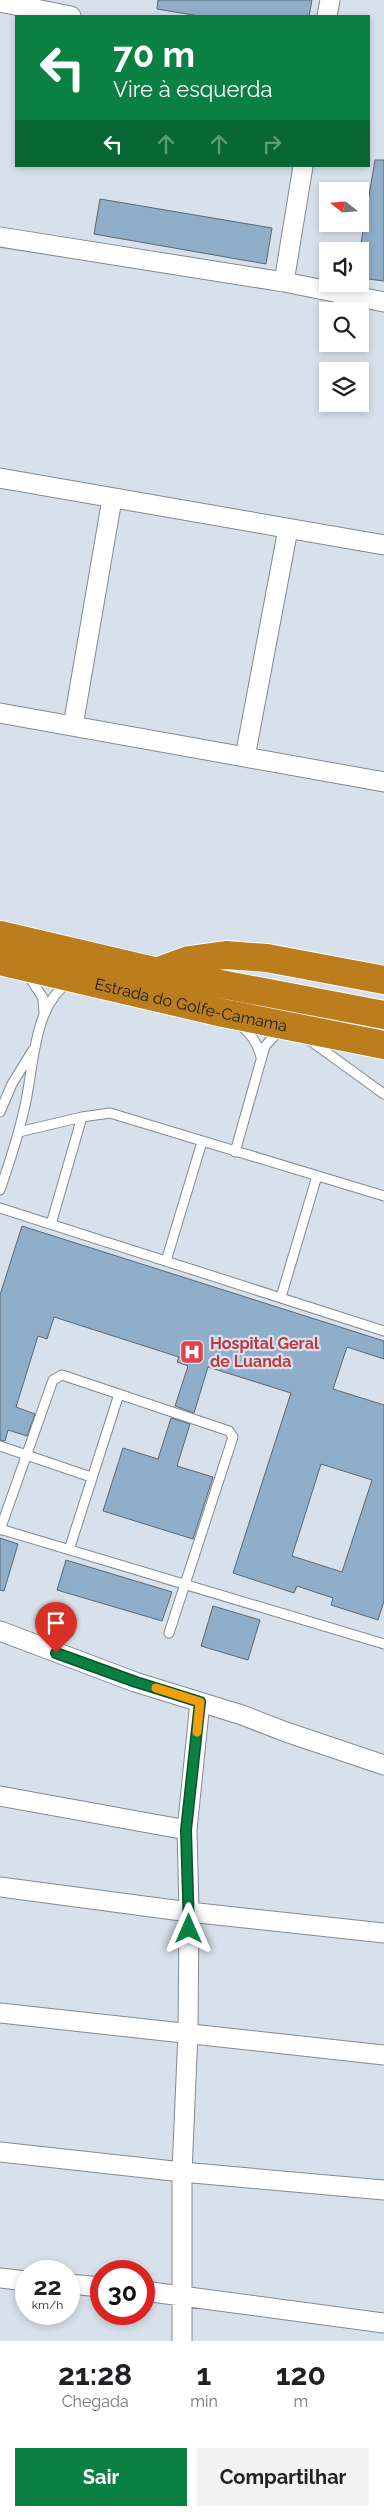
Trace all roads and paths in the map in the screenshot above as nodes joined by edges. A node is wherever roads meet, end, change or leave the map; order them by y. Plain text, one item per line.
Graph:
1 (330, 0) edge
2 (0, 2) edge
3 (66, 15) edge
4 (327, 15) edge
5 (302, 167) edge
6 (0, 237) edge
7 (284, 282) junction
8 (384, 302) edge
9 (0, 478) edge
10 (112, 499) junction
11 (288, 529) junction
12 (384, 545) edge
13 (0, 713) edge
14 (73, 726) junction
15 (245, 757) junction
16 (384, 782) edge
17 (0, 935) edge
18 (8, 963) edge
19 (158, 972) junction
20 (384, 980) edge
21 (93, 982) junction
22 (223, 1013) junction
23 (44, 1014) junction
24 (384, 1015) edge
25 (291, 1026) junction
26 (384, 1045) edge
27 (35, 1048) junction
28 (261, 1057) junction
29 (384, 1094) edge
30 (0, 1112) edge
31 (82, 1117) junction
32 (19, 1132) junction
33 (202, 1142) junction
34 (234, 1152) junction
35 (317, 1176) junction
36 (0, 1190) edge
37 (384, 1196) edge
38 (0, 1208) edge
39 (51, 1224) junction
40 (166, 1260) junction
41 (281, 1297) junction
42 (384, 1331) edge
43 (118, 1394) junction
44 (0, 1446) edge
45 (27, 1454) junction
46 (92, 1477) junction
47 (0, 1530) edge
48 (69, 1550) junction
49 (183, 1586) junction
50 (0, 1631) edge
51 (169, 1633) dead end
52 (384, 1644) edge
53 (200, 1702) junction
54 (384, 1765) edge
55 (0, 1796) edge
56 (186, 1830) junction
57 (0, 1887) edge
58 (189, 1912) junction
59 (384, 1933) edge
60 (0, 2013) edge
61 (188, 2032) junction
62 (384, 2055) edge
63 (0, 2152) edge
64 (182, 2172) junction
65 (384, 2190) edge
66 (0, 2278) edge
67 (15, 2280) edge
68 (155, 2292) edge
69 (182, 2294) junction
70 (384, 2323) edge
71 (182, 2341) edge

1 - 4 street
2 - 3 street
5 - 7 street
6 - 7 street
7 - 8 street
9 - 10 street
10 - 11 street
10 - 14 street
11 - 12 street
11 - 15 street
13 - 14 street
14 - 15 street
15 - 16 street
17 - 19 highway, Estrada do Golfe-Camama
18 - 21 highway, Estrada do Golfe-Camama
18 - 23 lane
19 - 20 highway
19 - 24 highway, Estrada do Golfe-Camama
21 - 22 highway, Estrada do Golfe-Camama
21 - 23 lane
22 - 25 highway, Estrada do Golfe-Camama
22 - 28 lane
23 - 27 lane
25 - 26 highway, Estrada do Golfe-Camama
25 - 28 lane
25 - 29 lane
27 - 30 lane
27 - 32 lane
28 - 34 lane
31 - 32 lane
31 - 33 lane
31 - 39 lane
32 - 36 lane
33 - 34 lane
33 - 40 lane
34 - 35 lane
35 - 37 lane
35 - 41 lane
38 - 39 lane
39 - 40 lane
40 - 41 lane
41 - 42 lane
43 - 45 lane
43 - 46 lane
43 - 49 lane
44 - 45 lane
45 - 46 lane
45 - 47 lane
46 - 48 lane
47 - 48 lane
48 - 49 lane
49 - 51 lane
49 - 52 lane
50 - 53 street
53 - 54 street
53 - 56 street
55 - 56 street
56 - 58 street
57 - 58 street
58 - 59 street
58 - 61 street
60 - 61 street
61 - 62 street
61 - 64 street
63 - 64 street
64 - 65 street
64 - 69 street
66 - 67 street
68 - 69 street
69 - 70 street
69 - 71 street

